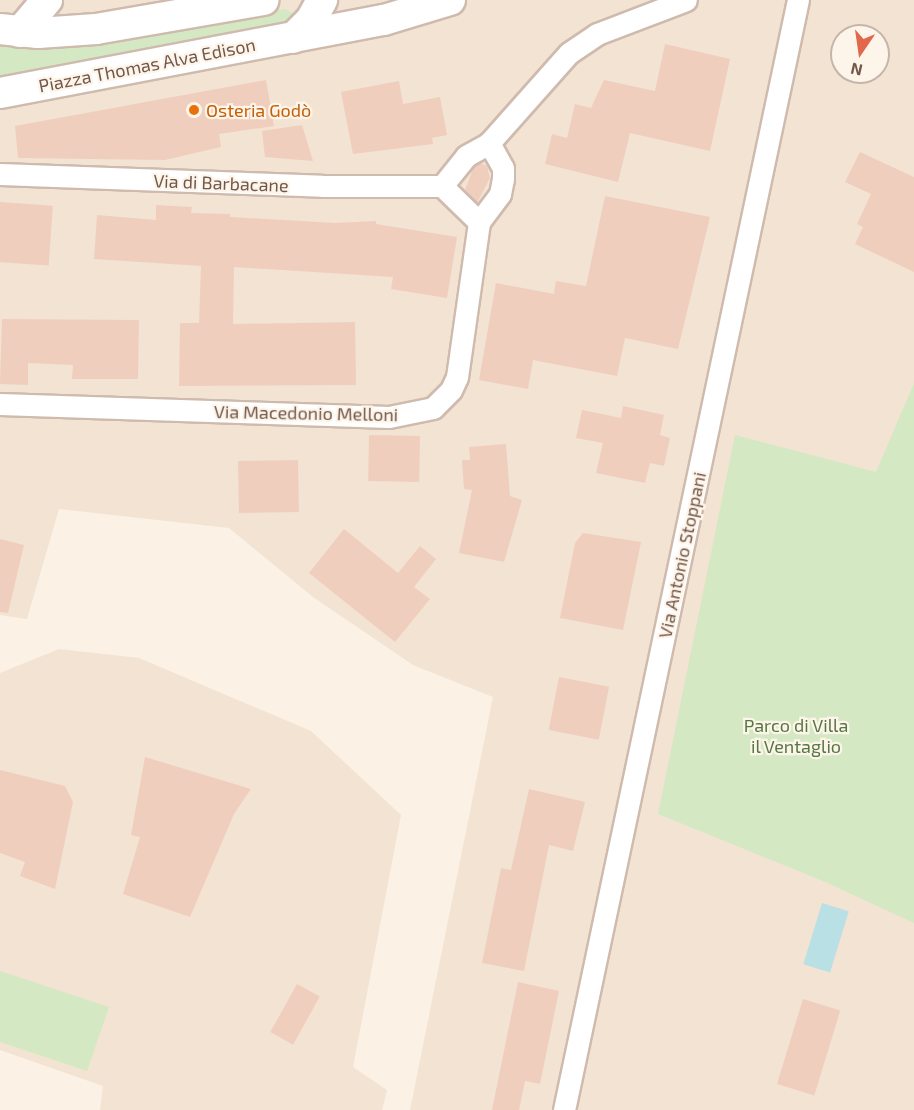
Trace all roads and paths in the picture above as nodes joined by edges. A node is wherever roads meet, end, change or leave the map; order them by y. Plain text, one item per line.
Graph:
1 (47, 0) edge
2 (264, 0) edge
3 (322, 0) edge
4 (686, 0) edge
5 (798, 0) edge
6 (442, 3) edge
7 (10, 30) edge
8 (293, 38) junction
9 (0, 93) edge
10 (489, 143) junction
11 (0, 174) edge
12 (442, 186) junction
13 (479, 222) junction
14 (0, 404) edge
15 (564, 1110) edge

1 - 7 main road
2 - 7 main road
3 - 8 main road
4 - 10 street
5 - 15 street, Via Antonio Stoppani
6 - 8 main road, Piazza Thomas Alva Edison
8 - 9 main road, Piazza Thomas Alva Edison
10 - 12 street
10 - 13 street, Via Macedonio Melloni
11 - 12 street, Via di Barbacane
12 - 13 street
13 - 14 street, Via Macedonio Melloni

